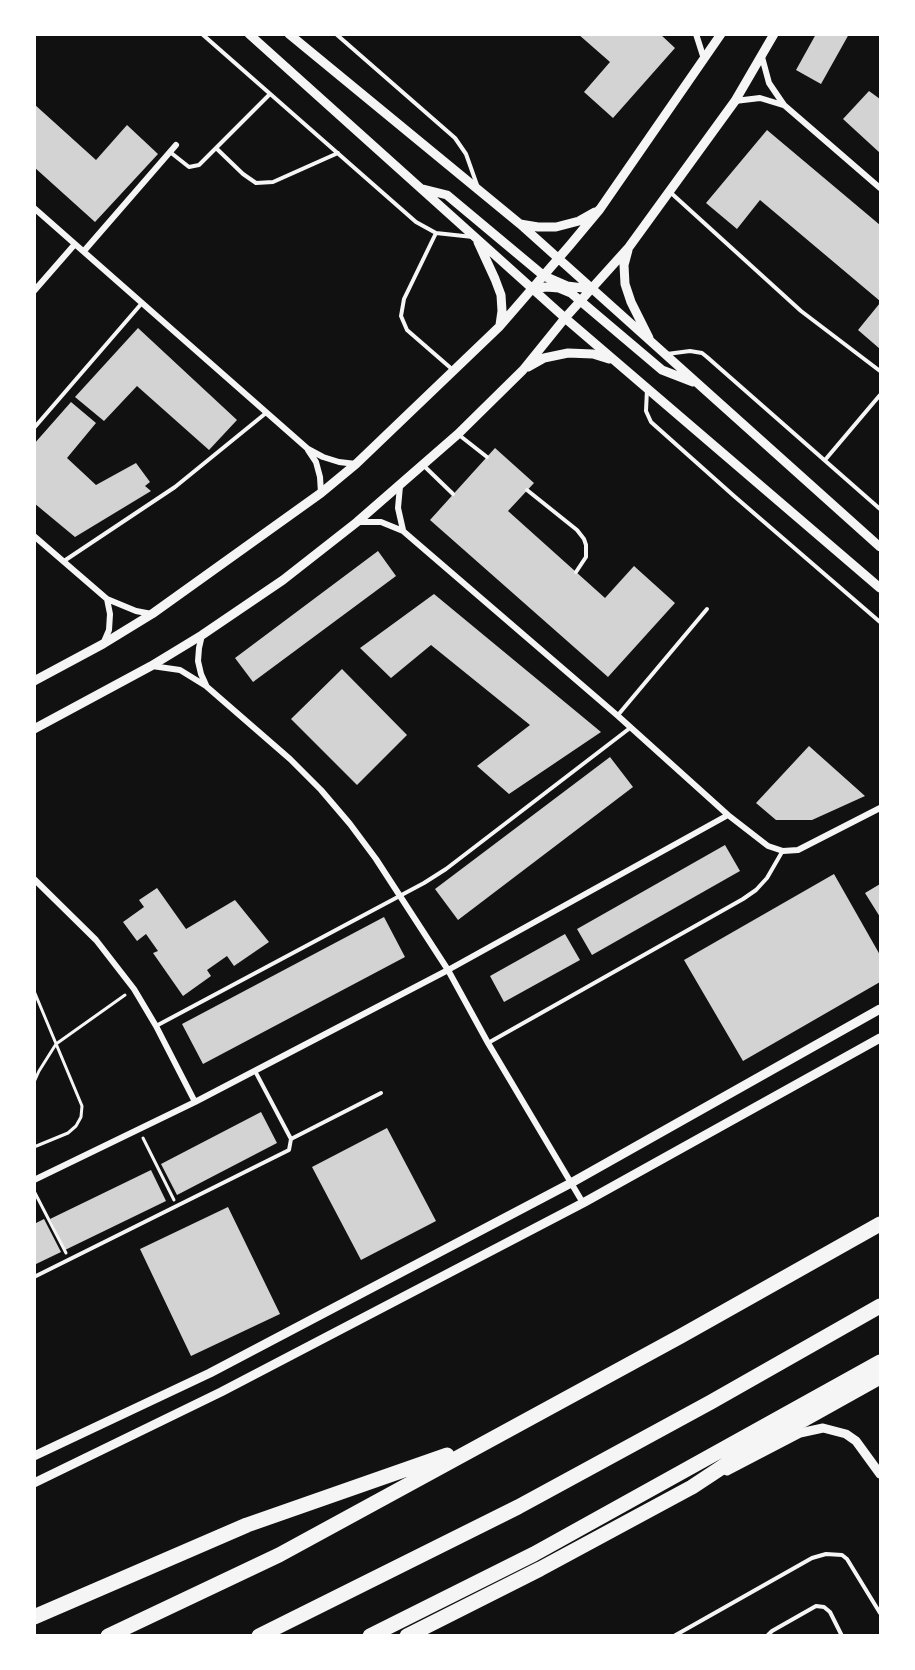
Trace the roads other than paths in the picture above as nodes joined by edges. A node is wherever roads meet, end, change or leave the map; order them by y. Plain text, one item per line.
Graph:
1 (202, 34) edge
2 (249, 34) edge
3 (289, 34) edge
4 (336, 34) edge
5 (696, 34) edge
6 (721, 34) edge
7 (774, 34) edge
8 (762, 57) junction
9 (705, 61) junction
10 (270, 94) junction
11 (735, 101) junction
12 (784, 105) junction
13 (176, 145) dead end
14 (216, 148) junction
15 (170, 152) junction
16 (338, 153) junction
17 (880, 188) edge
18 (423, 189) junction
19 (480, 191) junction
20 (669, 192) junction
21 (34, 208) edge
22 (600, 209) junction
23 (520, 224) junction
24 (436, 233) junction
25 (476, 237) junction
26 (75, 244) junction
27 (629, 247) junction
28 (84, 251) junction
29 (559, 259) junction
30 (544, 276) junction
31 (533, 289) junction
32 (591, 289) junction
33 (34, 291) edge
34 (581, 300) junction
35 (142, 303) junction
36 (565, 318) junction
37 (499, 327) junction
38 (653, 345) junction
39 (664, 355) junction
40 (616, 361) junction
41 (454, 370) junction
42 (523, 370) junction
43 (880, 371) edge
44 (696, 382) junction
45 (647, 388) junction
46 (880, 395) edge
47 (267, 413) junction
48 (34, 428) edge
49 (458, 434) junction
50 (308, 449) junction
51 (487, 457) dead end
52 (825, 460) junction
53 (356, 464) junction
54 (423, 465) junction
55 (400, 486) junction
56 (527, 490) dead end
57 (321, 493) junction
58 (453, 494) dead end
59 (880, 509) edge
60 (357, 522) junction
61 (403, 531) junction
62 (34, 536) edge
63 (880, 547) edge
64 (64, 561) junction
65 (576, 572) dead end
66 (880, 588) edge
67 (107, 598) junction
68 (706, 609) dead end
69 (152, 614) junction
70 (880, 622) edge
71 (202, 635) junction
72 (103, 644) junction
73 (151, 666) junction
74 (34, 681) edge
75 (206, 686) junction
76 (618, 716) junction
77 (630, 728) junction
78 (34, 729) edge
79 (880, 808) edge
80 (728, 815) junction
81 (783, 851) junction
82 (34, 879) edge
83 (400, 896) junction
84 (448, 970) junction
85 (880, 1010) edge
86 (156, 1026) junction
87 (880, 1038) edge
88 (488, 1043) junction
89 (255, 1071) junction
90 (381, 1093) dead end
91 (195, 1102) junction
92 (291, 1139) junction
93 (34, 1180) edge
94 (571, 1183) junction
95 (583, 1203) junction
96 (880, 1224) edge
97 (34, 1277) edge
98 (880, 1306) edge
99 (880, 1362) edge
100 (880, 1377) edge
101 (489, 1440) junction
102 (34, 1456) edge
103 (880, 1474) edge
104 (34, 1483) edge
105 (692, 1487) junction
106 (880, 1613) edge
107 (34, 1617) edge
108 (108, 1635) edge
109 (259, 1635) edge
110 (370, 1635) edge
111 (408, 1635) edge
112 (674, 1635) edge
113 (767, 1635) edge
114 (841, 1635) edge

1 - 10 lane
2 - 18 street
3 - 19 street
4 - 19 lane
5 - 9 street
6 - 9 street
7 - 8 street
8 - 11 street
8 - 12 street
9 - 22 street
10 - 14 lane
10 - 16 lane
11 - 12 street
11 - 20 street
12 - 17 street
13 - 15 street
14 - 15 lane
14 - 16 lane
15 - 28 street
16 - 24 lane
18 - 25 street
18 - 30 street
19 - 23 street
20 - 27 street
20 - 43 lane
21 - 26 street
22 - 23 street
22 - 29 street
23 - 29 street
24 - 25 lane
24 - 41 lane
25 - 31 street
25 - 37 street
26 - 28 street
26 - 33 street
27 - 32 street
27 - 38 street
28 - 35 street
29 - 30 street
29 - 32 street
30 - 31 street
30 - 32 street
31 - 34 street
31 - 36 street
31 - 37 street
32 - 34 street
32 - 38 street
34 - 36 street
34 - 44 street
35 - 47 street
35 - 48 lane
36 - 40 street
36 - 42 street
37 - 41 street
38 - 39 street
39 - 44 street
39 - 52 lane
40 - 42 street
40 - 45 street
41 - 53 street
42 - 49 street
44 - 63 street
45 - 66 street
45 - 70 lane
46 - 52 lane
47 - 50 street
47 - 64 lane
49 - 51 lane
49 - 54 street
50 - 53 street
50 - 57 street
52 - 59 lane
53 - 57 street
54 - 55 street
54 - 58 lane
55 - 60 street
55 - 61 street
56 - 65 lane
57 - 69 street
60 - 61 street
60 - 71 street
61 - 76 street
62 - 64 street
64 - 67 street
67 - 69 street
67 - 72 street
68 - 76 lane
69 - 72 street
71 - 73 street
71 - 75 street
72 - 74 street
73 - 75 street
73 - 78 street
75 - 83 street
76 - 77 street
77 - 80 street
77 - 83 lane
79 - 81 street
80 - 81 street
80 - 84 street
81 - 88 lane
82 - 86 street
83 - 84 street
83 - 86 lane
84 - 88 street
84 - 89 street
85 - 94 street
86 - 91 street
87 - 95 street
88 - 94 street
89 - 91 street
89 - 92 lane
90 - 92 lane
91 - 93 street
92 - 97 lane
94 - 95 street
94 - 102 street
95 - 104 street
96 - 101 highway
98 - 109 highway
99 - 110 highway
100 - 105 highway
101 - 107 highway
101 - 108 highway
103 - 105 street
105 - 111 highway
106 - 112 lane
113 - 114 lane

